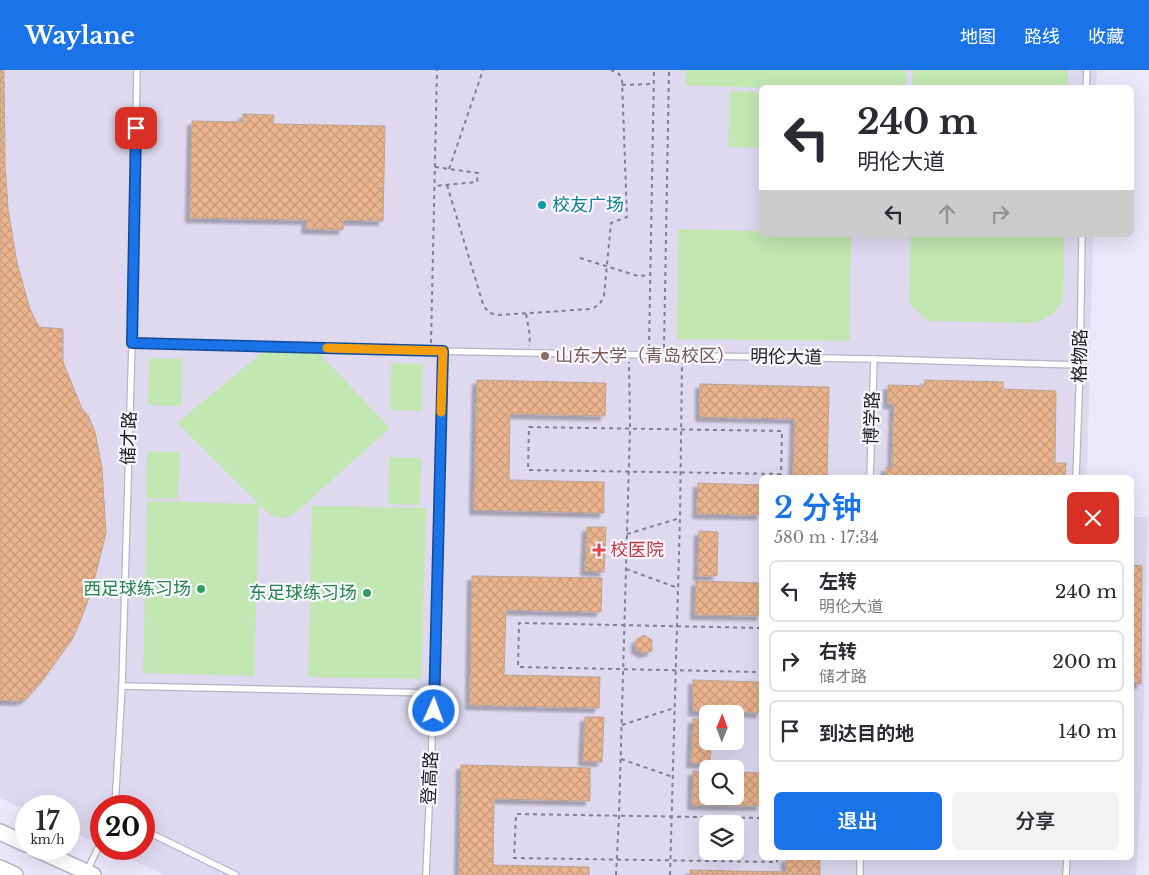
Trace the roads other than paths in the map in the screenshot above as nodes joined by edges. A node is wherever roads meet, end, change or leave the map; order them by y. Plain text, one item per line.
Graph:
1 (137, 70) edge
2 (1087, 70) edge
3 (1086, 85) edge
4 (1082, 237) edge
5 (132, 343) junction
6 (443, 351) junction
7 (874, 359) junction
8 (1080, 365) junction
9 (870, 475) edge
10 (1076, 475) edge
11 (122, 686) junction
12 (434, 692) junction
13 (116, 795) edge
14 (0, 832) edge
15 (155, 835) edge
16 (15, 839) edge
17 (59, 860) edge
18 (94, 860) edge
19 (860, 860) edge
20 (1067, 860) edge
21 (0, 868) edge
22 (88, 874) edge
23 (15, 875) edge
24 (236, 875) edge
25 (426, 875) edge
26 (860, 875) edge
27 (1066, 875) edge

1 - 5 lane, 储才路
2 - 3 lane
4 - 8 lane, 格物路
5 - 6 lane, 明伦大道
5 - 11 lane, 储才路
6 - 7 lane, 明伦大道
6 - 12 lane, 登高路
7 - 8 lane, 明伦大道
7 - 9 lane, 博学路
8 - 10 lane, 格物路
11 - 12 lane
11 - 13 lane, 储才路
12 - 25 lane, 登高路
14 - 16 main road
15 - 24 lane
17 - 22 main road
18 - 22 lane
19 - 26 lane
20 - 27 lane
21 - 23 main road

